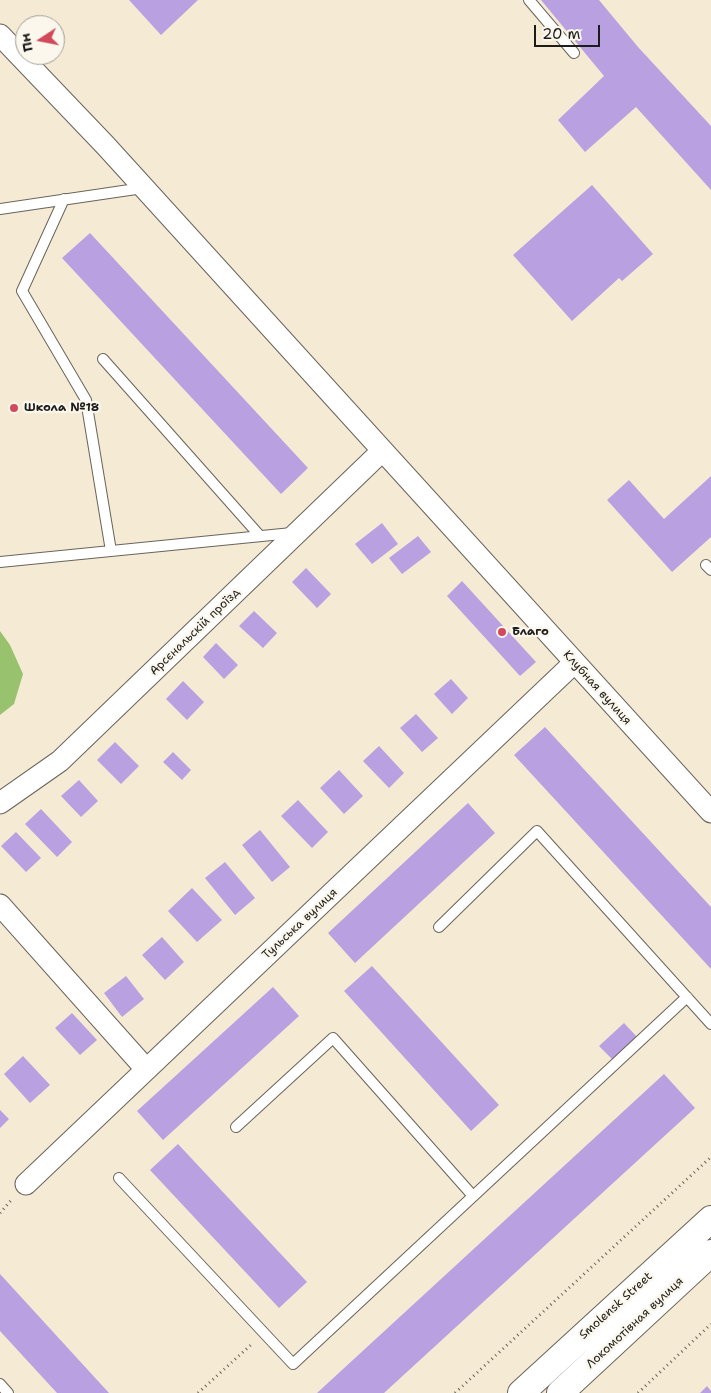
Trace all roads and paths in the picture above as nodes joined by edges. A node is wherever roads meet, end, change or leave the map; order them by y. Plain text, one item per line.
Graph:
1 (529, 0) edge
2 (0, 35) edge
3 (574, 53) dead end
4 (143, 188) junction
5 (64, 199) junction
6 (0, 209) edge
7 (103, 359) dead end
8 (382, 451) junction
9 (298, 532) junction
10 (260, 536) junction
11 (111, 551) junction
12 (0, 562) edge
13 (574, 663) junction
14 (0, 803) edge
15 (711, 812) edge
16 (0, 905) edge
17 (439, 927) dead end
18 (687, 997) junction
19 (711, 1024) edge
20 (146, 1069) junction
21 (236, 1127) dead end
22 (711, 1157) edge
23 (119, 1178) dead end
24 (26, 1184) dead end
25 (473, 1196) junction
26 (711, 1220) edge
27 (711, 1253) edge
28 (711, 1324) edge
29 (263, 1333) junction
30 (0, 1384) edge
31 (8, 1393) edge
32 (198, 1393) edge
33 (455, 1393) edge
34 (521, 1393) edge
35 (560, 1393) edge
36 (638, 1393) edge

1 - 3 lane
2 - 4 street, Клубная вулиця
4 - 5 lane
4 - 8 street, Клубная вулиця
5 - 6 lane
5 - 11 lane
7 - 10 lane
8 - 9 street, Арсєнальскій проїзд
8 - 13 street, Клубная вулиця
9 - 10 lane
9 - 14 street, Арсєнальскій проїзд
10 - 11 lane
11 - 12 lane
13 - 15 street, Клубная вулиця
13 - 20 street, Тульська вулиця
16 - 20 street
17 - 18 lane
18 - 19 lane
18 - 25 lane
20 - 24 street, Тульська вулиця
21 - 25 lane
22 - 33 path
23 - 29 lane
25 - 29 lane
26 - 34 street, Smolensk Street
27 - 35 street, Локомотівная вулиця
28 - 36 path
29 - 32 path
30 - 31 lane

